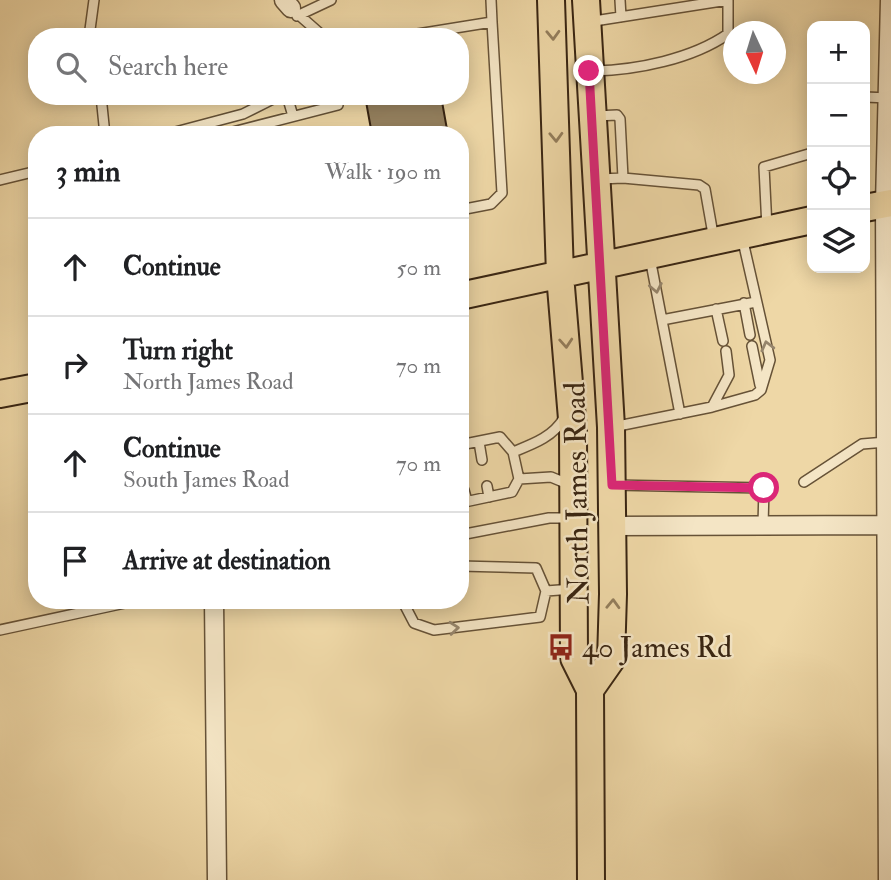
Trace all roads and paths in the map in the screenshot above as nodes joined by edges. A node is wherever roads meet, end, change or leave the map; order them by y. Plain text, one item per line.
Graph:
1 (94, 0) edge
2 (331, 0) edge
3 (491, 0) edge
4 (551, 0) edge
5 (620, 0) edge
6 (728, 0) edge
7 (890, 0) edge
8 (291, 8) edge
9 (586, 11) edge
10 (621, 17) junction
11 (492, 22) junction
12 (90, 28) edge
13 (314, 28) edge
14 (455, 28) edge
15 (589, 71) junction
16 (870, 97) edge
17 (889, 98) edge
18 (102, 105) edge
19 (261, 105) edge
20 (290, 105) edge
21 (338, 105) dead end
22 (293, 116) junction
23 (591, 116) junction
24 (103, 126) edge
25 (198, 126) edge
26 (255, 126) edge
27 (890, 129) edge
28 (807, 154) edge
29 (28, 173) edge
30 (623, 178) junction
31 (595, 179) junction
32 (0, 180) edge
33 (880, 205) edge
34 (469, 208) edge
35 (807, 221) edge
36 (767, 230) junction
37 (741, 236) junction
38 (715, 241) junction
39 (649, 256) junction
40 (601, 266) junction
41 (560, 275) junction
42 (469, 294) edge
43 (756, 302) junction
44 (744, 303) junction
45 (716, 309) junction
46 (662, 320) junction
47 (750, 335) dead end
48 (723, 341) dead end
49 (752, 346) dead end
50 (726, 351) dead end
51 (28, 389) edge
52 (761, 390) junction
53 (0, 394) edge
54 (570, 404) junction
55 (712, 407) junction
56 (680, 414) junction
57 (611, 427) junction
58 (479, 442) junction
59 (469, 444) edge
60 (888, 449) edge
61 (513, 452) junction
62 (482, 460) dead end
63 (519, 479) junction
64 (804, 482) dead end
65 (612, 485) junction
66 (487, 486) dead end
67 (573, 489) junction
68 (489, 497) junction
69 (469, 501) edge
70 (573, 519) junction
71 (763, 525) junction
72 (889, 525) edge
73 (612, 526) junction
74 (469, 533) edge
75 (469, 566) edge
76 (574, 589) junction
77 (546, 591) junction
78 (91, 609) edge
79 (214, 609) edge
80 (407, 609) edge
81 (0, 630) edge
82 (590, 690) junction
83 (217, 880) edge
84 (591, 880) edge
85 (888, 880) edge

1 - 12 lane
2 - 8 lane
3 - 11 lane
4 -> 41 main road
5 - 10 lane
6 - 10 lane
6 - 15 lane
7 - 17 street
8 - 13 lane
9 - 10 lane
9 - 15 main road, North James Road
11 - 14 lane
11 - 34 lane
15 - 23 main road, North James Road
16 - 17 lane
17 - 27 street
18 - 24 lane
19 - 25 lane
20 - 22 lane
21 - 22 lane
22 - 26 lane
23 - 30 lane
23 - 31 main road, North James Road
27 - 33 street
28 - 36 lane
29 - 32 lane
30 - 31 lane
30 - 38 lane
31 - 40 main road, North James Road
33 - 60 street
35 - 36 main road
36 - 37 main road
37 - 38 main road
37 - 43 lane
38 - 39 main road
39 - 40 main road
39 -> 46 lane
40 - 41 main road
40 - 57 main road, North James Road
41 - 42 main road
41 -> 54 main road
43 - 44 lane
52 -> 43 lane
44 - 45 lane
44 - 47 lane
45 - 46 lane
45 - 48 lane
46 - 56 lane
49 - 52 lane
50 - 55 lane
51 - 53 main road
52 - 55 lane
54 - 61 lane
54 - 67 main road
55 - 56 lane
56 - 57 lane
57 - 65 main road, North James Road
58 - 59 lane
58 - 61 lane
58 - 62 lane
60 - 64 lane
60 - 72 street
61 - 63 lane
63 - 67 lane
63 - 68 lane
65 - 71 lane
65 - 73 main road, North James Road
66 - 68 lane
67 - 70 main road
68 - 69 lane
70 - 74 lane
70 - 76 main road
71 - 72 street
71 - 73 street
72 - 85 street
82 -> 73 main road, North James Road
75 - 77 lane
76 - 77 lane
76 - 82 main road
80 -> 77 lane
78 - 81 lane
79 - 83 street
82 - 84 main road

